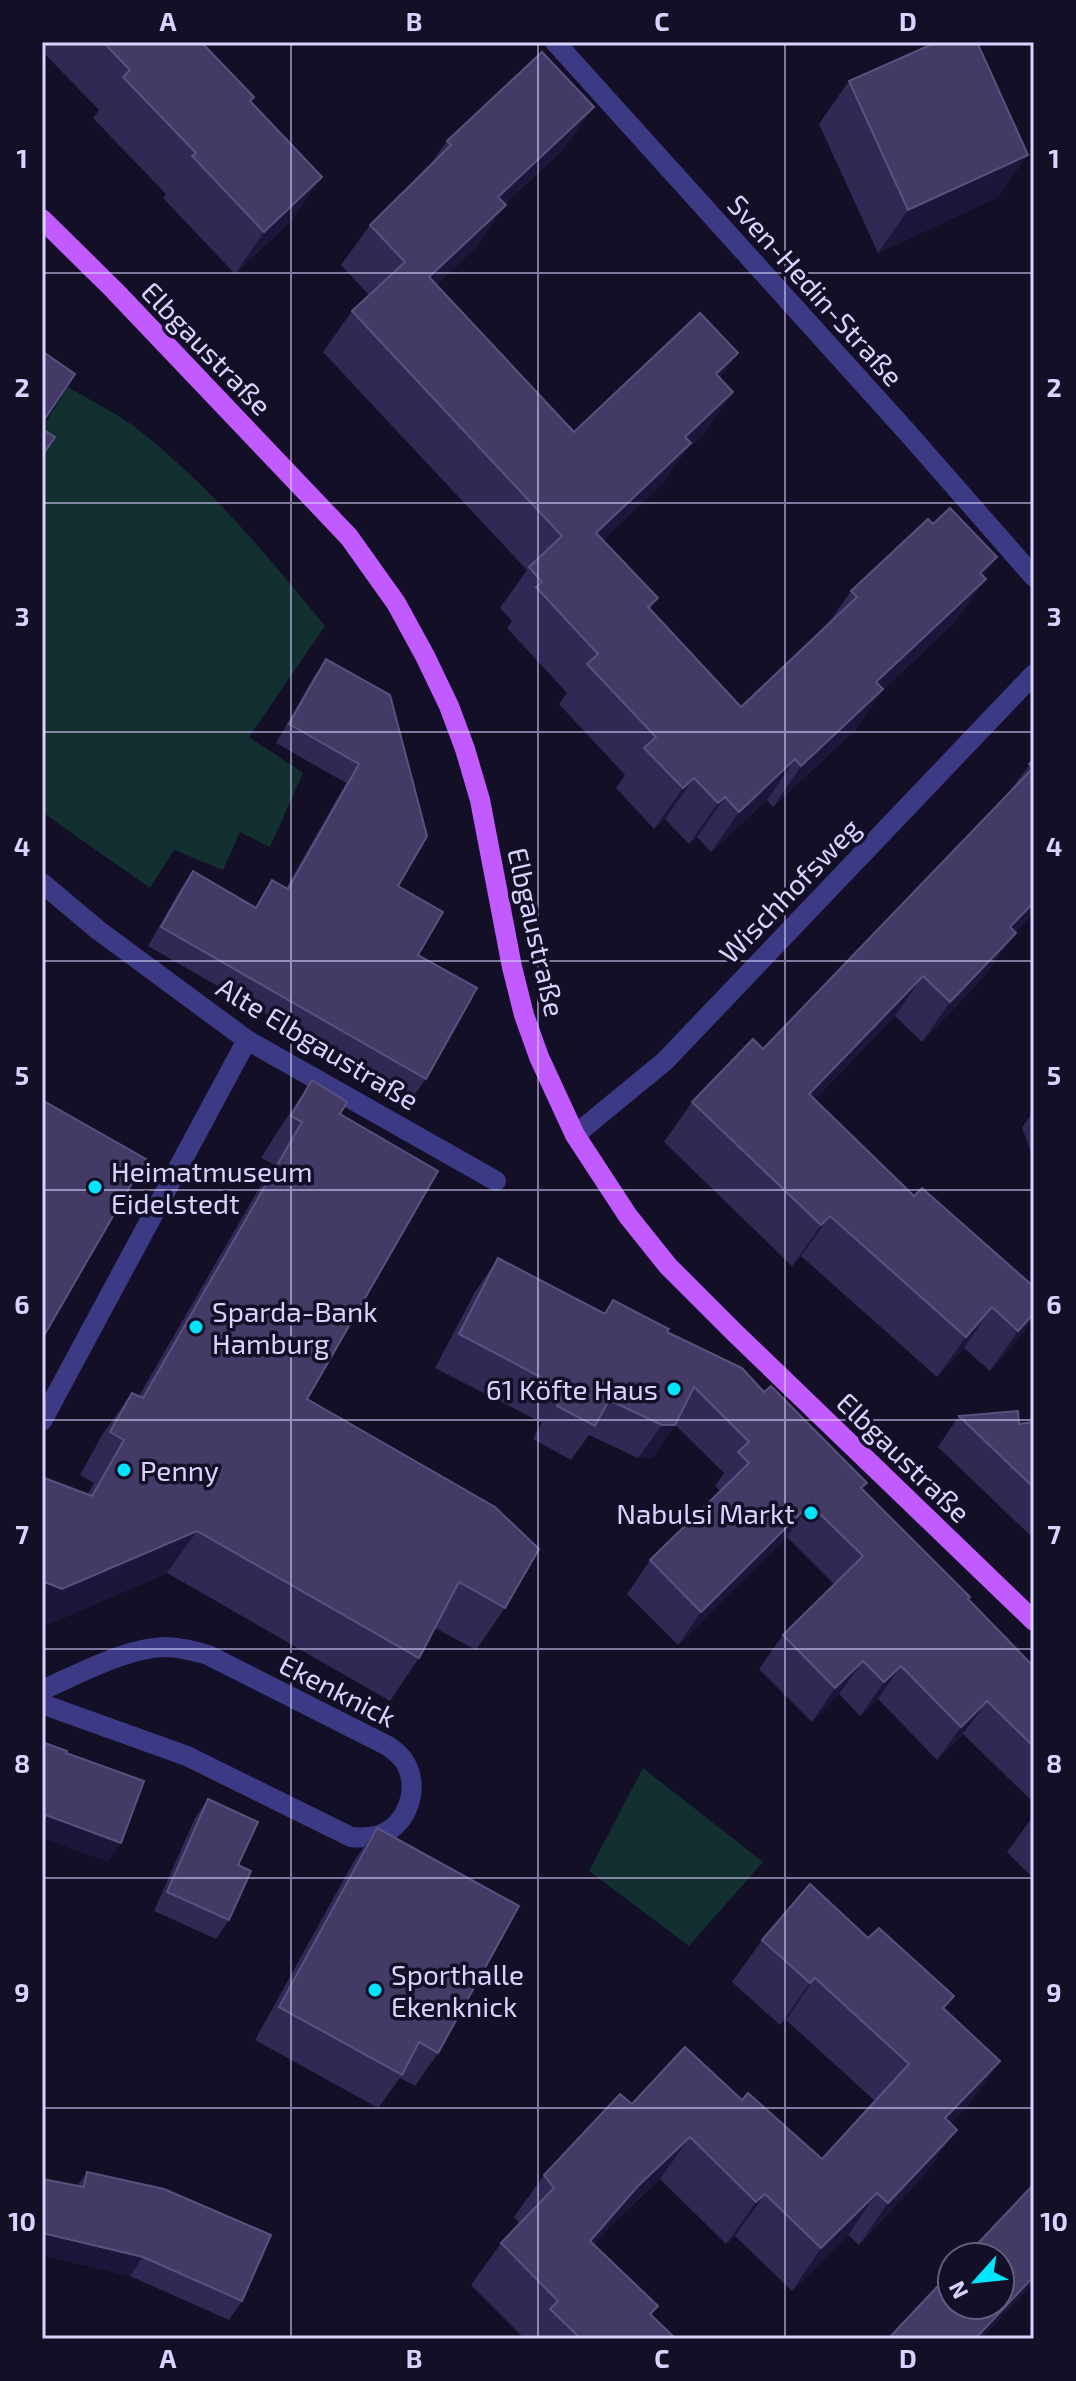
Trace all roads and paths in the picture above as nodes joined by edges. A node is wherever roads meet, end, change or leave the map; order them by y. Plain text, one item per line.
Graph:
1 (555, 42) edge
2 (42, 219) edge
3 (1034, 577) edge
4 (1034, 674) edge
5 (42, 883) edge
6 (247, 1040) junction
7 (575, 1135) junction
8 (496, 1181) dead end
9 (42, 1421) edge
10 (1034, 1621) edge
11 (42, 1690) edge
12 (42, 1704) edge

1 - 3 street, Sven-Hedin-Straße
2 - 7 main road, Elbgaustraße
4 - 7 street, Wischhofsweg
5 - 6 street, Alte Elbgaustraße
6 - 8 street, Alte Elbgaustraße
6 - 9 street
7 - 10 main road, Elbgaustraße
11 - 12 street, Ekenknick

